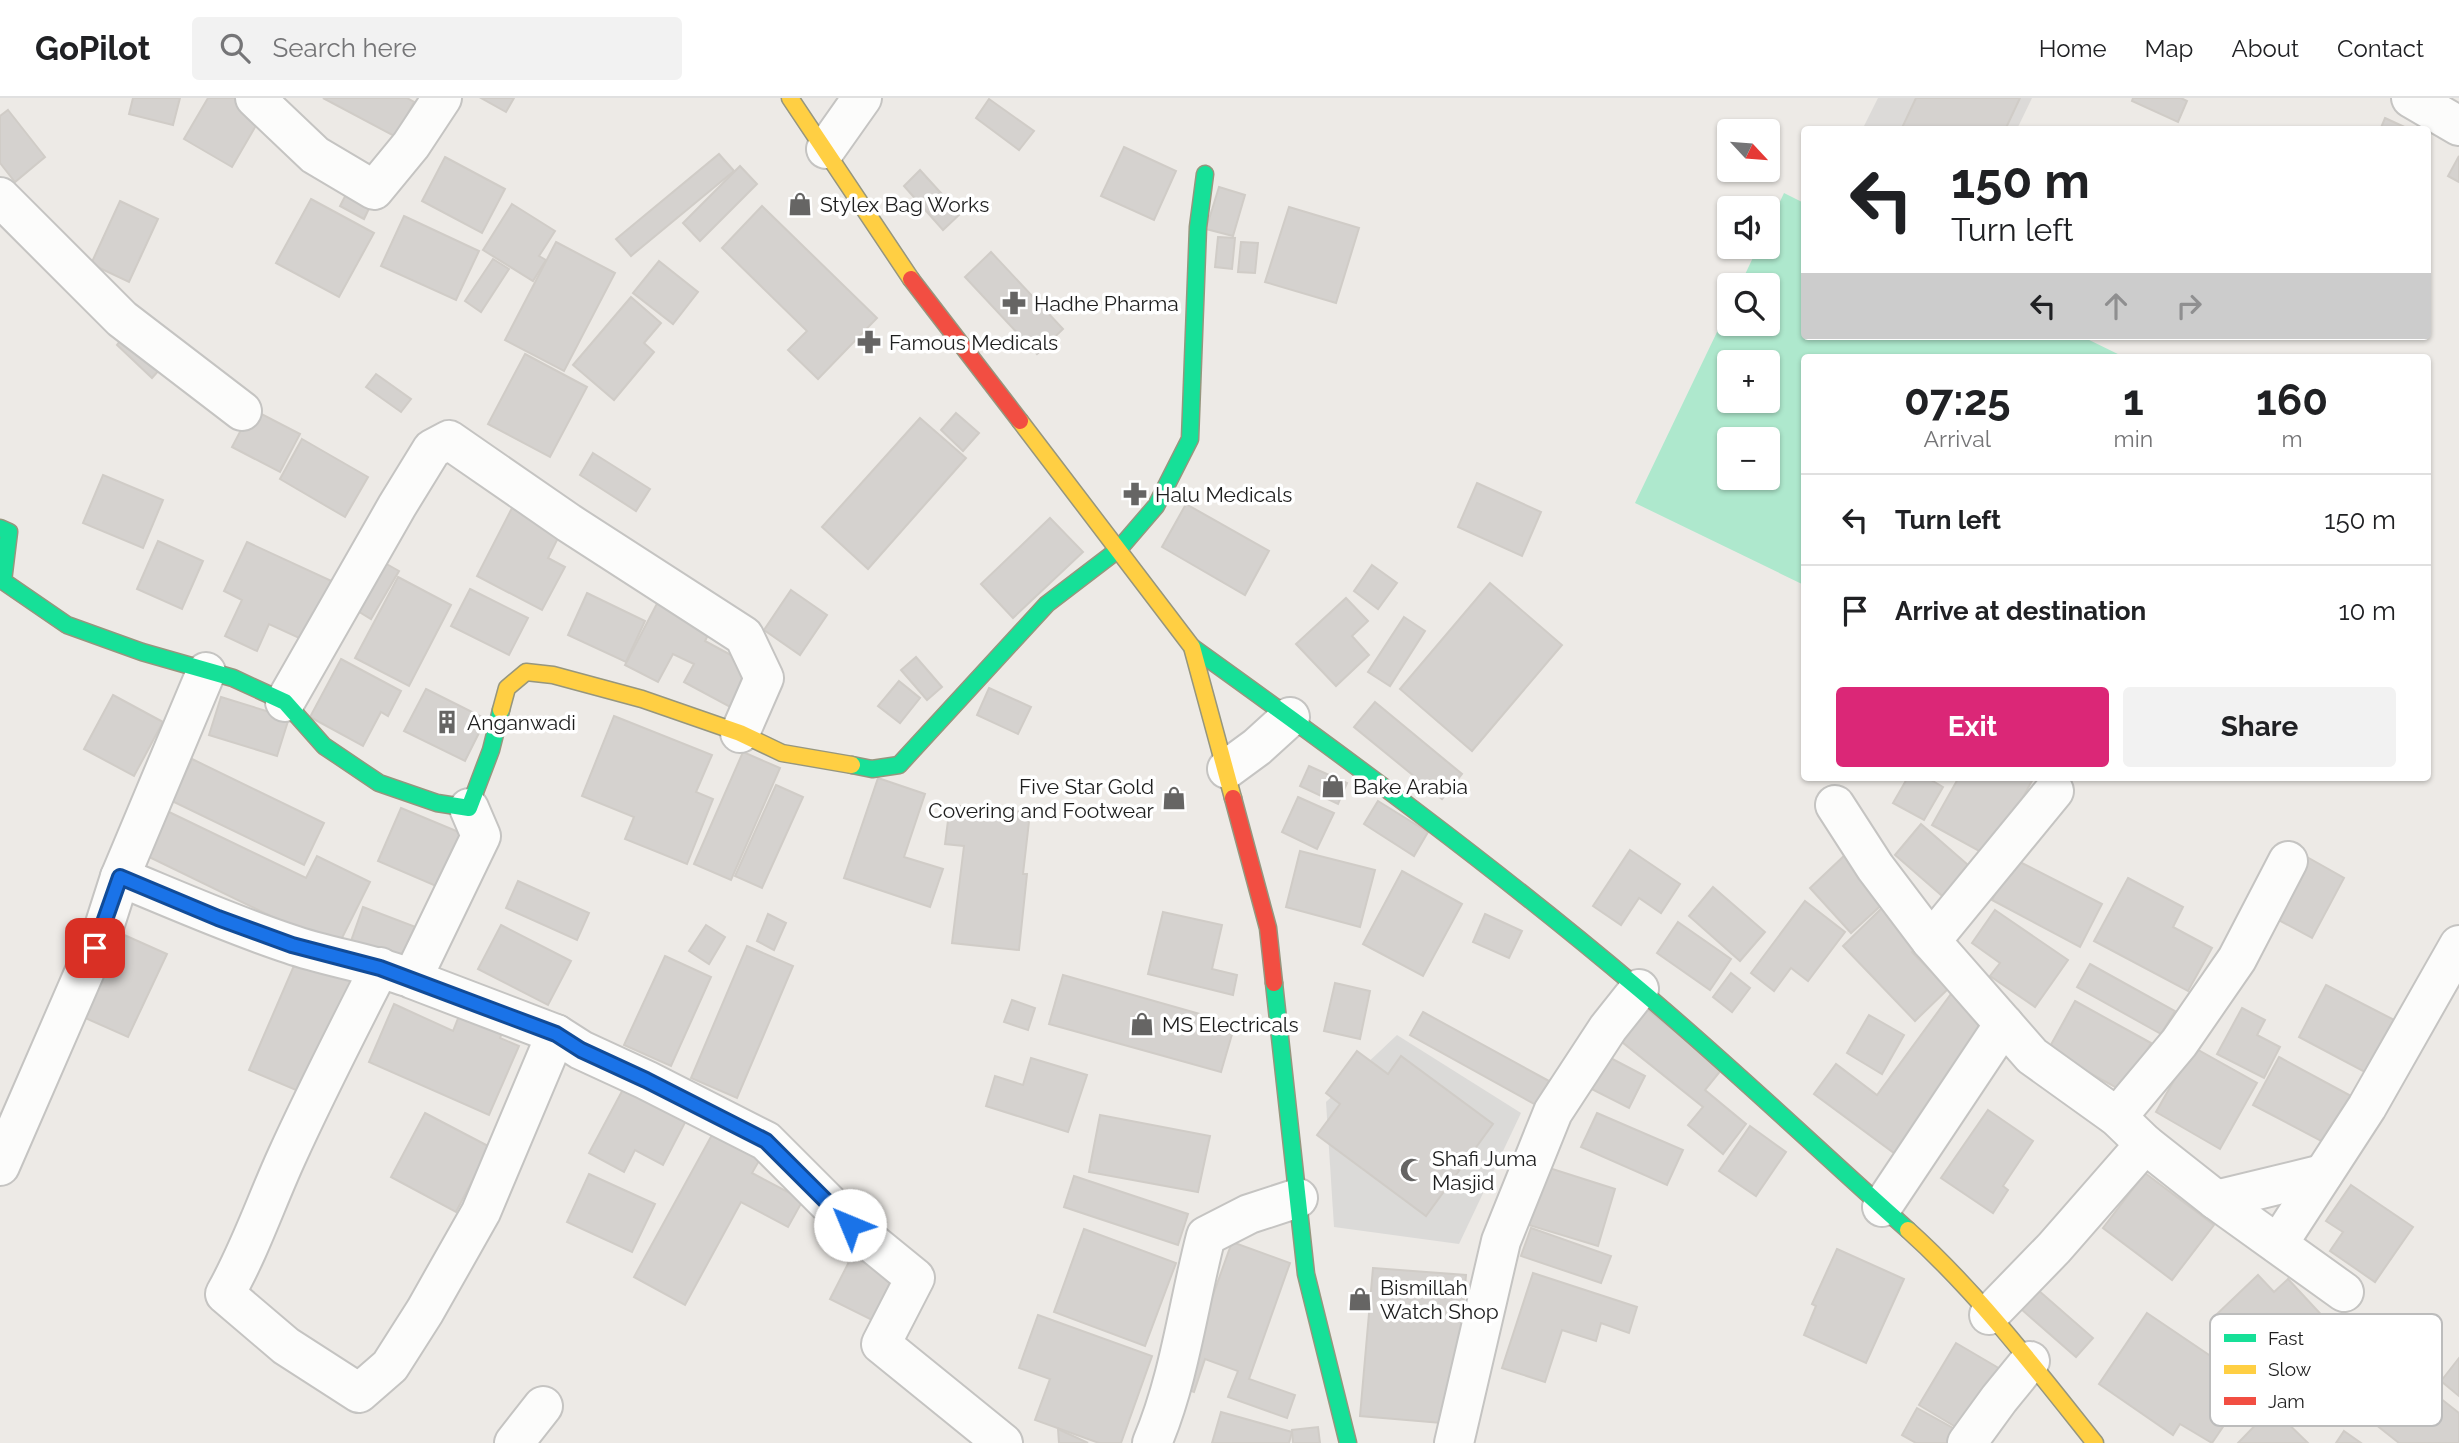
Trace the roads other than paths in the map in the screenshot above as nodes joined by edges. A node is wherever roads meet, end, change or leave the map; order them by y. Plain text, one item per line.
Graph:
1 (255, 98) edge
2 (442, 98) edge
3 (790, 98) edge
4 (862, 98) edge
5 (2411, 98) edge
6 (2459, 126) edge
7 (826, 149) junction
8 (1205, 174) dead end
9 (0, 197) edge
10 (242, 411) dead end
11 (0, 528) edge
12 (1119, 549) junction
13 (1192, 647) junction
14 (206, 672) junction
15 (285, 702) junction
16 (1290, 717) junction
17 (740, 733) junction
18 (1227, 769) junction
19 (2054, 791) dead end
20 (1835, 805) dead end
21 (469, 808) junction
22 (2288, 861) dead end
23 (120, 877) junction
24 (1931, 941) junction
25 (2459, 944) edge
26 (396, 974) junction
27 (1639, 989) junction
28 (2004, 1024) junction
29 (556, 1034) junction
30 (2117, 1117) junction
31 (2145, 1144) junction
32 (0, 1166) edge
33 (2323, 1174) junction
34 (1298, 1198) junction
35 (2216, 1200) junction
36 (1882, 1207) junction
37 (2278, 1244) junction
38 (2344, 1292) dead end
39 (1989, 1315) junction
40 (2030, 1361) junction
41 (543, 1405) dead end
42 (514, 1443) edge
43 (1003, 1443) edge
44 (1152, 1443) edge
45 (1348, 1443) edge
46 (1454, 1443) edge
47 (1967, 1443) edge
48 (2095, 1443) edge

1 - 2 street
3 - 7 street
4 - 7 street
5 - 6 street
7 - 12 street
8 - 12 street
9 - 10 street
11 - 14 street
12 - 13 street
12 - 17 street
13 - 16 street
13 - 18 street
14 - 15 street
14 - 23 street
15 - 17 street
15 - 21 street
16 - 18 street
16 - 27 street
17 - 21 street
18 - 34 street
19 - 24 street
20 - 24 street
21 - 26 street
22 - 30 street
23 - 26 street
23 - 32 street
24 - 28 street
25 - 33 street
26 - 29 street
26 - 29 street
27 - 36 street
27 - 46 street
28 - 30 street
28 - 36 street
29 - 43 street
30 - 31 street
31 - 35 street
31 - 39 street
33 - 35 street
33 - 37 street
34 - 44 street
34 - 45 street
35 - 37 street
36 - 39 street
37 - 38 street
39 - 40 street
40 - 47 street
40 - 48 street
41 - 42 street

